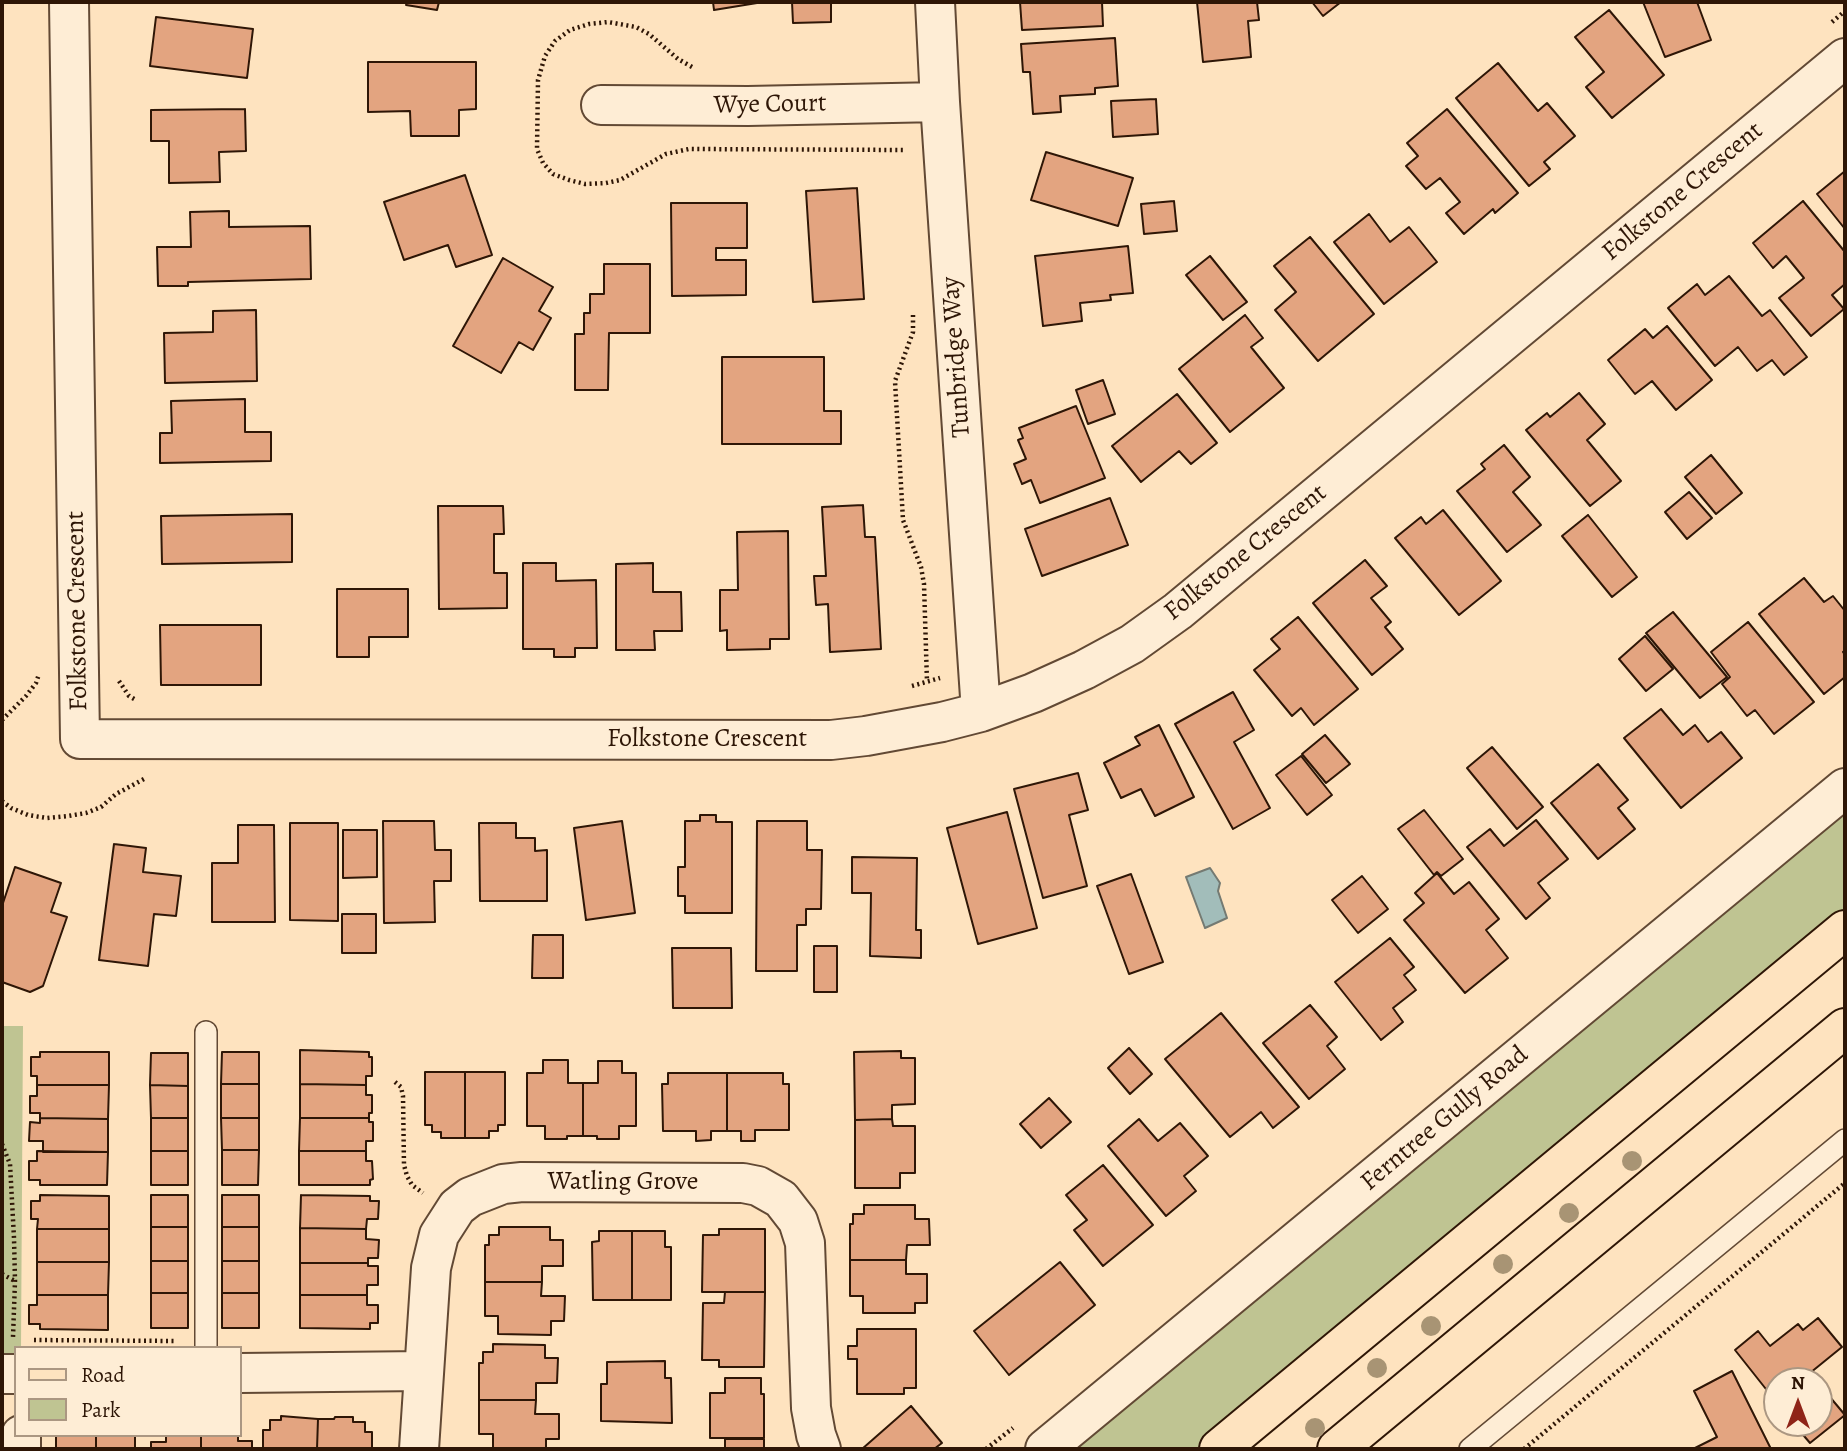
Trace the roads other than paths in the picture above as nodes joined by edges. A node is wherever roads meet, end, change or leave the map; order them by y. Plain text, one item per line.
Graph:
1 (69, 2) edge
2 (936, 2) edge
3 (1845, 58) edge
4 (940, 102) junction
5 (601, 105) dead end
6 (981, 712) junction
7 (1845, 788) edge
8 (1845, 930) edge
9 (1845, 1028) edge
10 (206, 1032) dead end
11 (1845, 1140) edge
12 (197, 1344) edge
13 (423, 1371) junction
14 (242, 1373) edge
15 (419, 1449) edge
16 (821, 1449) edge
17 (1045, 1449) edge
18 (1219, 1449) edge
19 (1337, 1449) edge
20 (1470, 1449) edge

1 - 6 street, Folkstone Crescent
2 - 4 street, Tunbridge Way
3 - 6 street, Folkstone Crescent
4 - 5 street, Wye Court
4 - 6 street, Tunbridge Way
7 - 17 street, Ferntree Gully Road
8 - 18 main road
9 - 19 main road
10 - 12 lane
11 - 20 lane
13 - 14 street
13 - 15 street, Watling Grove
13 - 16 street, Watling Grove

